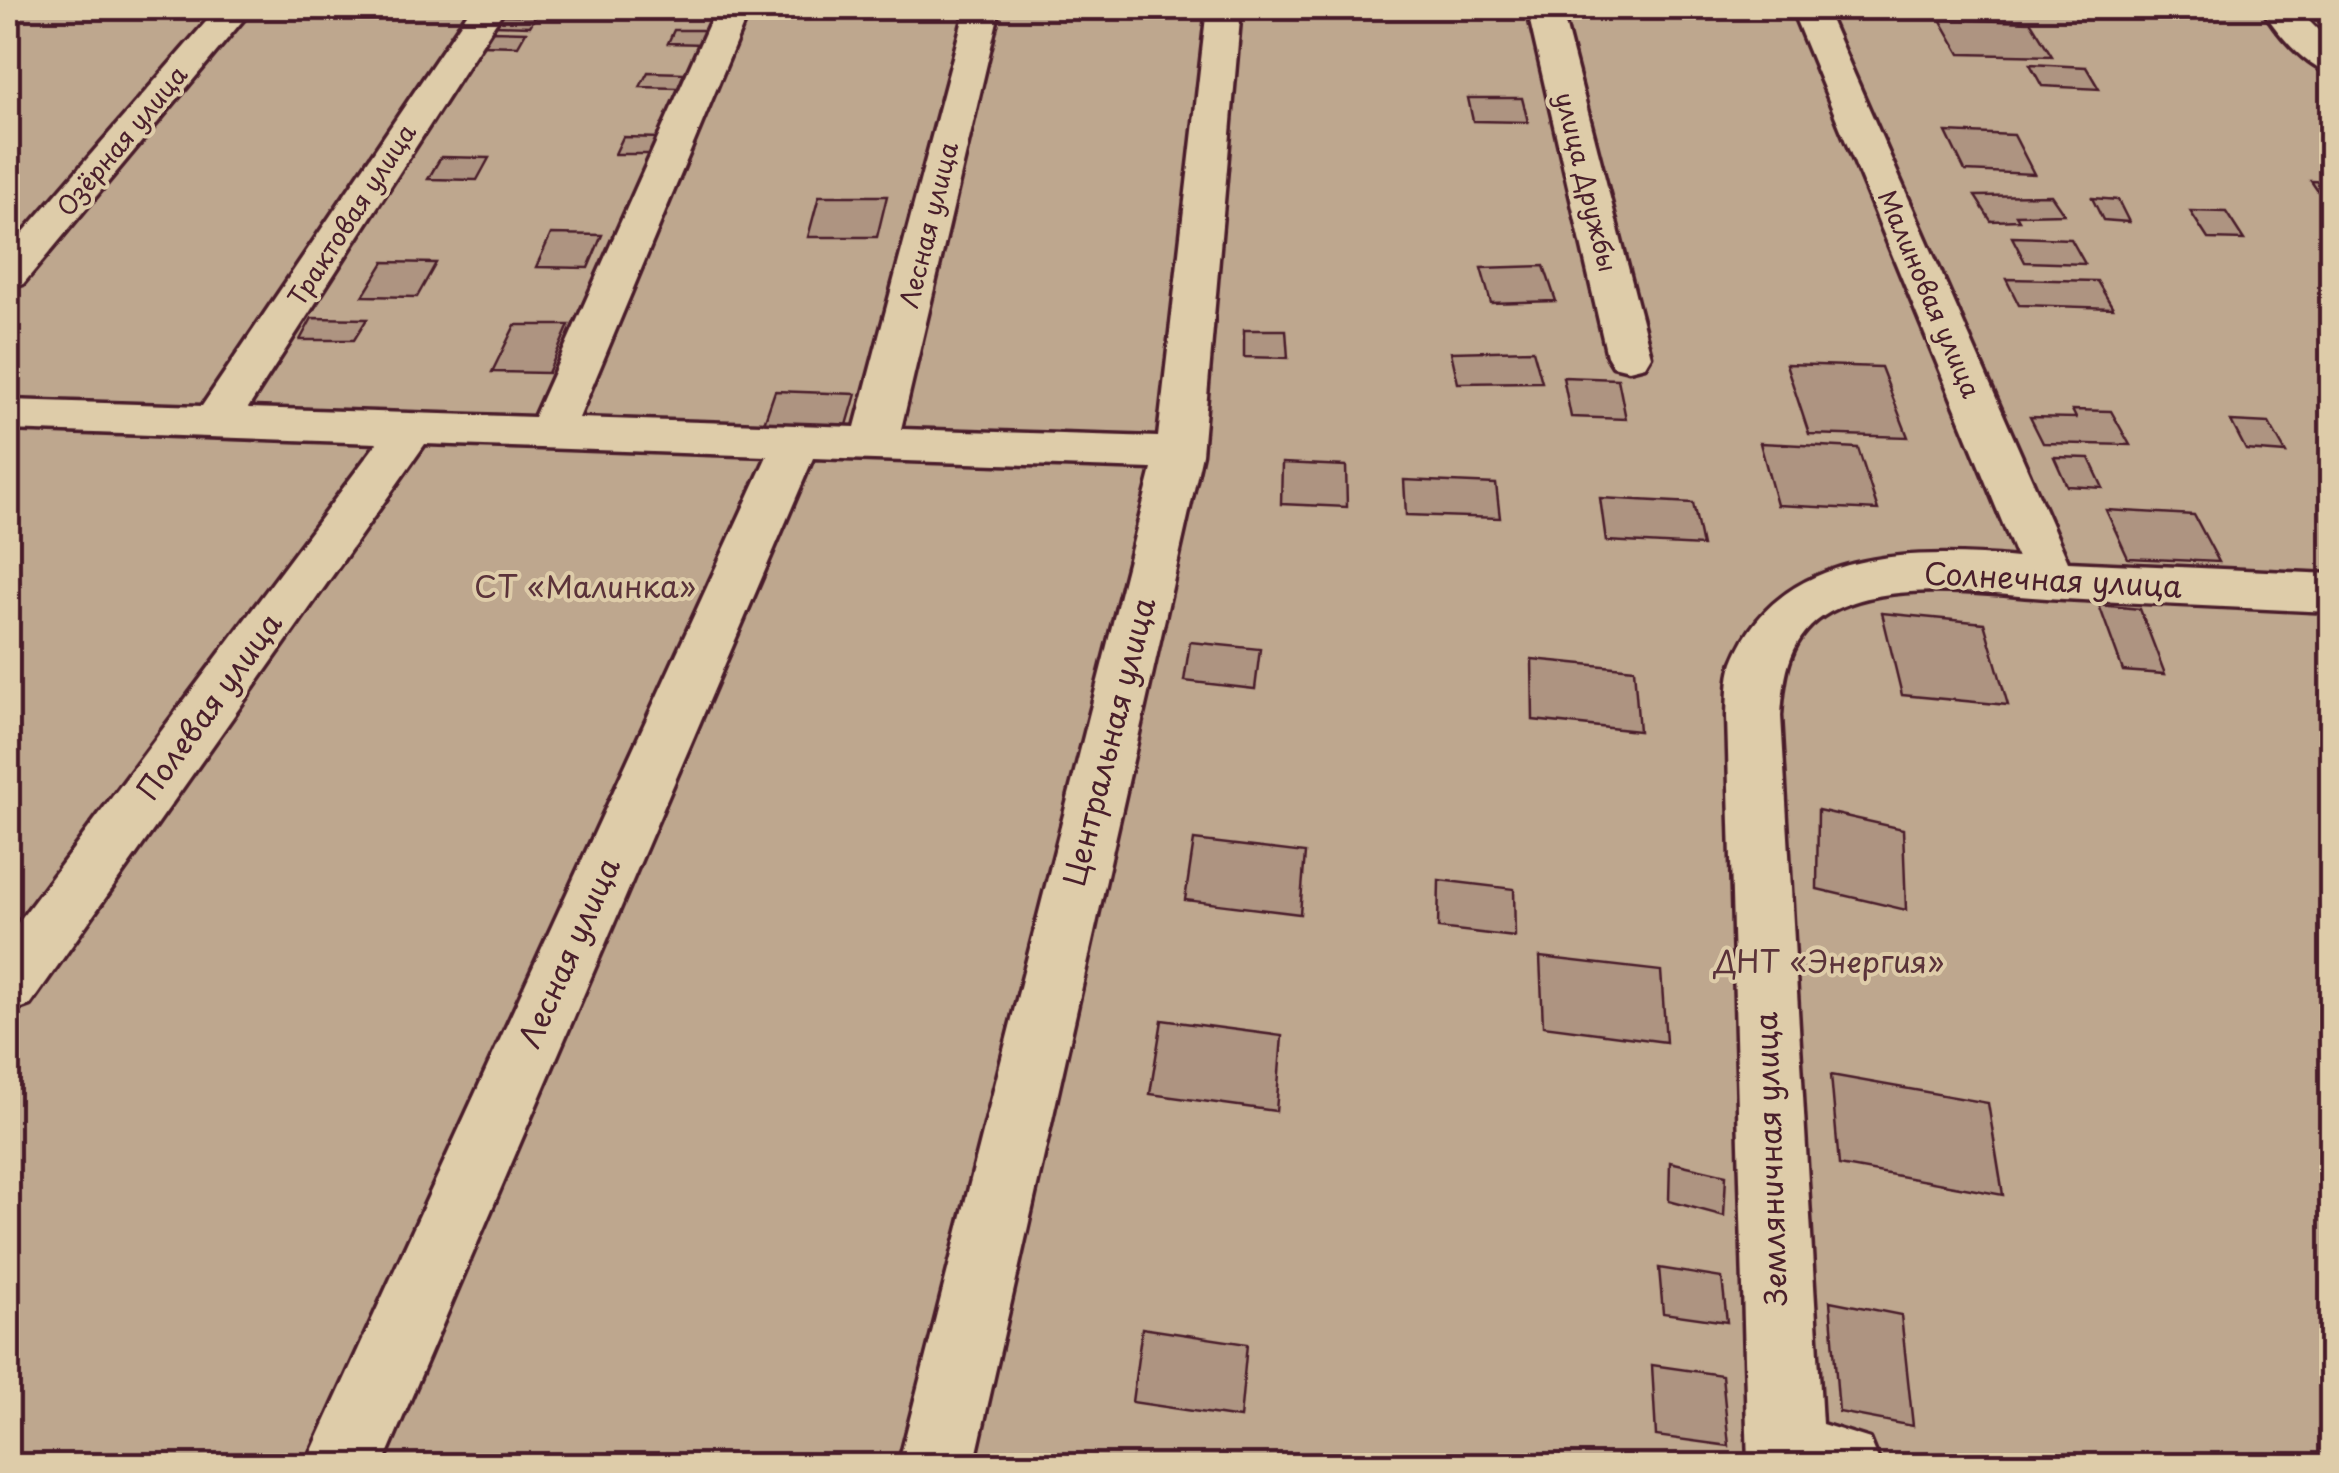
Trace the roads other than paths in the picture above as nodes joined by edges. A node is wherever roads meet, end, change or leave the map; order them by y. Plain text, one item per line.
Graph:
1 (236, 8) edge
2 (488, 8) edge
3 (734, 8) edge
4 (983, 8) edge
5 (1224, 8) edge
6 (1544, 8) edge
7 (1808, 8) edge
8 (2281, 12) edge
9 (2332, 20) edge
10 (2332, 64) edge
11 (8, 275) edge
12 (1629, 356) dead end
13 (8, 415) edge
14 (215, 422) junction
15 (414, 428) junction
16 (550, 433) junction
17 (796, 441) junction
18 (874, 444) junction
19 (1180, 454) junction
20 (2050, 580) junction
21 (2332, 594) edge
22 (1785, 620) joint
23 (8, 985) edge
24 (1805, 1462) edge
25 (343, 1466) edge
26 (936, 1466) edge

1 - 11 street, Озёрная улица
2 - 14 street, Трактовая улица
3 - 16 street
4 - 18 street, Лесная улица
5 - 19 street, Центральная улица
6 - 12 street, улица Дружбы
7 - 20 street, Малиновая улица
8 - 9 street
8 - 10 street
13 - 14 street
14 - 15 street
15 - 16 street
15 - 23 street, Полевая улица
16 - 17 street
17 - 18 street
17 - 25 street, Лесная улица
18 - 19 street
19 - 26 street, Центральная улица
20 - 21 street, Солнечная улица
20 - 22 street, Солнечная улица
22 - 24 street, Земляничная улица

